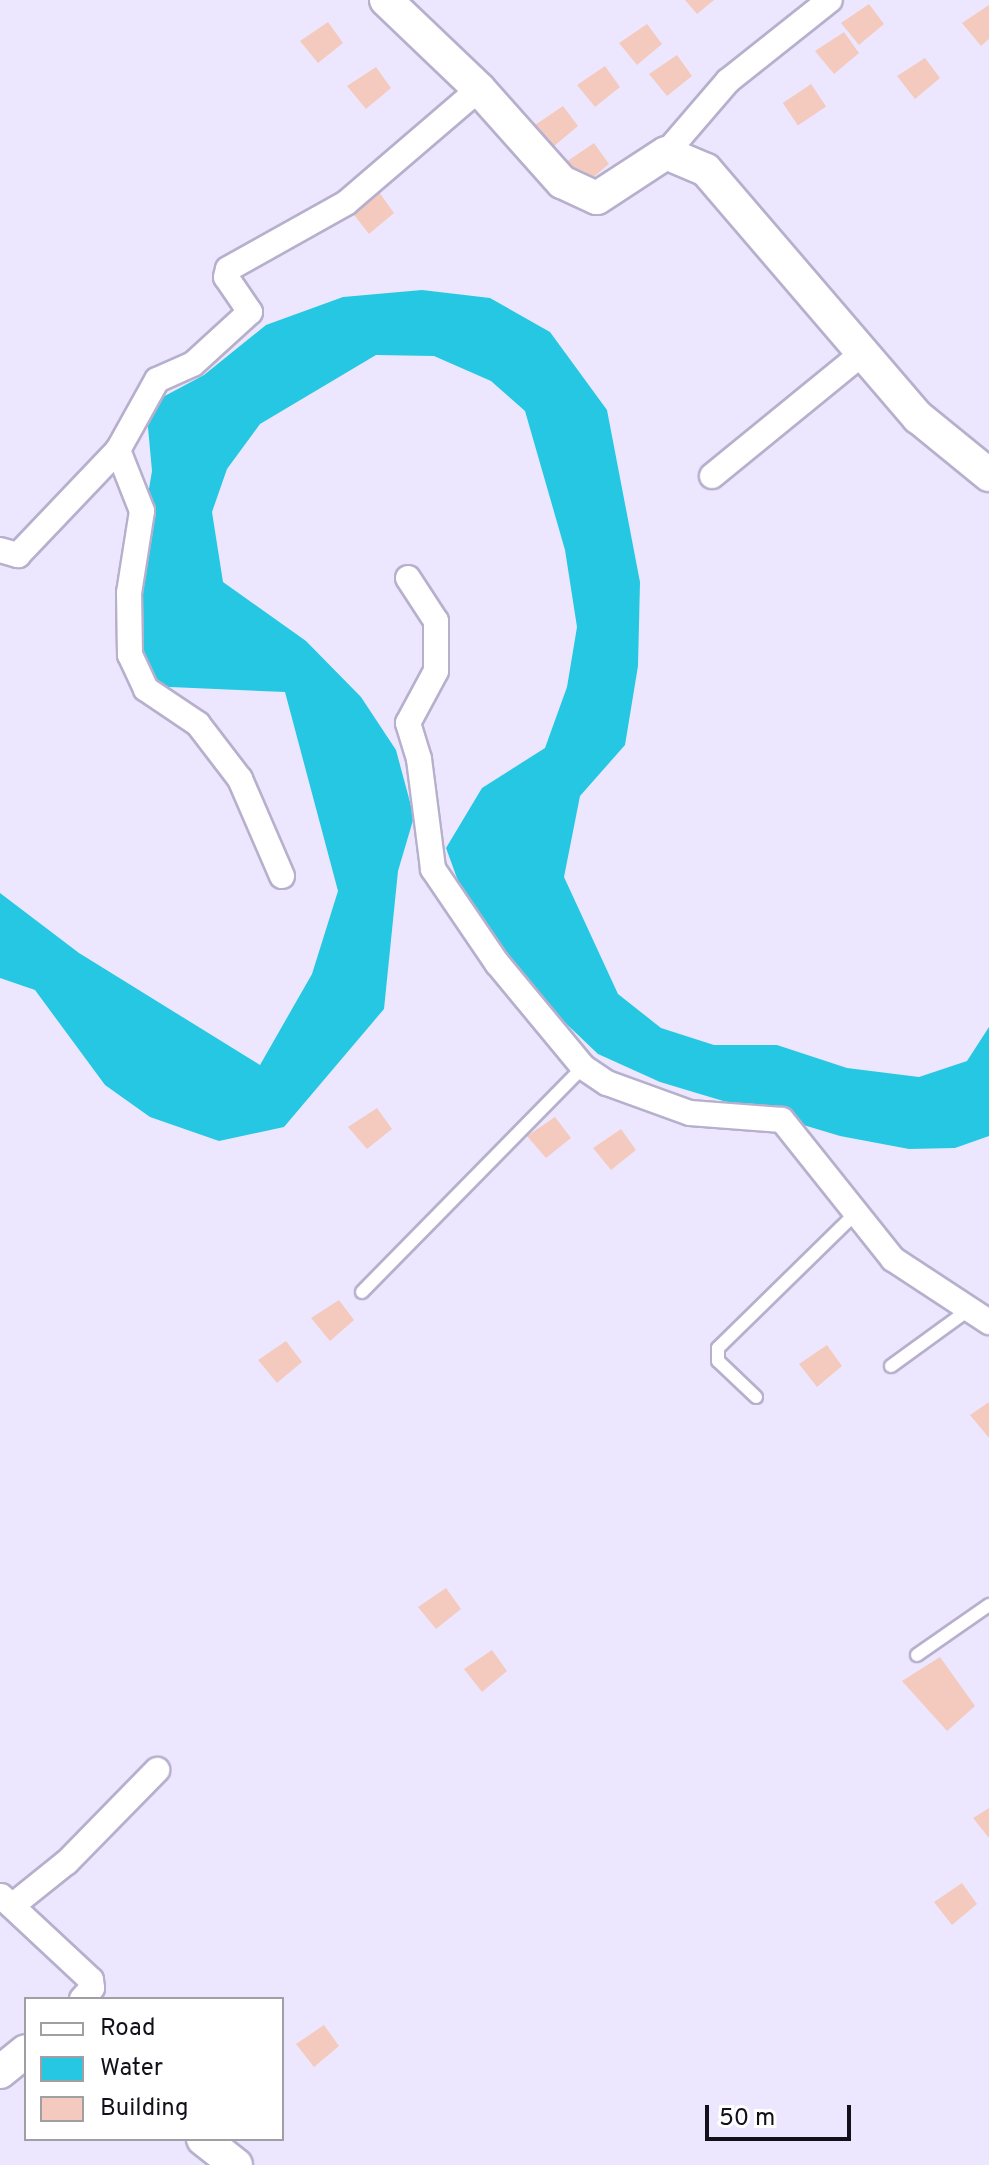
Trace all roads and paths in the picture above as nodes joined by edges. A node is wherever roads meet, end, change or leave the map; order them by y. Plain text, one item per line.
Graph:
1 (386, 0) edge
2 (830, 0) edge
3 (479, 89) junction
4 (666, 153) junction
5 (863, 353) junction
6 (118, 450) junction
7 (989, 475) edge
8 (712, 476) dead end
9 (0, 550) edge
10 (408, 578) dead end
11 (282, 876) dead end
12 (583, 1067) junction
13 (859, 1211) junction
14 (362, 1292) dead end
15 (980, 1315) edge
16 (891, 1366) dead end
17 (756, 1397) dead end
18 (989, 1605) edge
19 (917, 1655) dead end
20 (157, 1770) dead end
21 (6, 1901) edge
22 (84, 1997) edge
23 (24, 2053) edge
24 (0, 2072) edge
25 (206, 2141) edge
26 (236, 2165) edge

1 - 3 street
2 - 4 street
3 - 4 street
3 - 6 street
4 - 5 street
5 - 7 street
5 - 8 street
6 - 9 street
6 - 11 street
10 - 12 street
12 - 13 street
12 - 14 lane
13 - 15 street
13 - 17 lane
15 - 16 lane
18 - 19 lane
20 - 21 street
21 - 22 street
23 - 24 street
25 - 26 street

